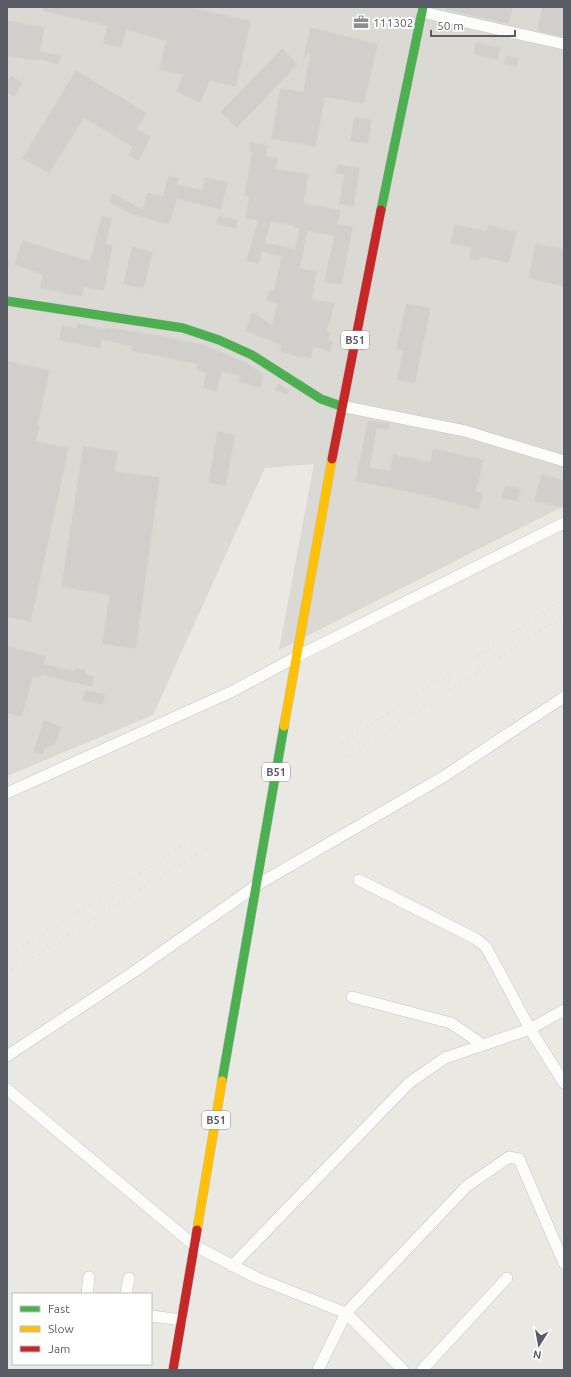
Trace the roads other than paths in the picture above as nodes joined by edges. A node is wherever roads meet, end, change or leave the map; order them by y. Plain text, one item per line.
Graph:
1 (423, 10) edge
2 (564, 44) edge
3 (7, 301) edge
4 (341, 406) junction
5 (564, 460) edge
6 (564, 523) edge
7 (296, 657) junction
8 (564, 697) edge
9 (7, 792) edge
10 (359, 880) dead end
11 (256, 886) junction
12 (352, 997) dead end
13 (564, 1010) edge
14 (530, 1029) junction
15 (483, 1045) junction
16 (7, 1056) edge
17 (564, 1083) edge
18 (7, 1089) edge
19 (195, 1246) junction
20 (564, 1263) edge
21 (232, 1266) junction
22 (89, 1277) dead end
23 (129, 1278) dead end
24 (507, 1278) dead end
25 (87, 1293) edge
26 (126, 1293) edge
27 (346, 1314) junction
28 (152, 1316) edge
29 (182, 1320) junction
30 (173, 1370) edge
31 (318, 1370) edge
32 (403, 1370) edge
33 (422, 1370) edge

1 - 2 street
1 - 4 main road, B51
3 - 4 main road
4 - 5 street
4 - 7 main road, B51
6 - 7 street
7 - 9 street
7 - 11 main road, B51
8 - 11 street
10 - 14 street
11 - 16 street
11 - 19 main road, B51
12 - 15 street
13 - 14 street
14 - 15 street
14 - 17 street
15 - 21 street
18 - 19 street
19 - 21 street
19 - 29 main road, B51
20 - 27 street
21 - 27 street
22 - 25 street
23 - 26 street
24 - 33 street
27 - 31 street
27 - 32 street
28 - 29 street
29 - 30 main road, B51

